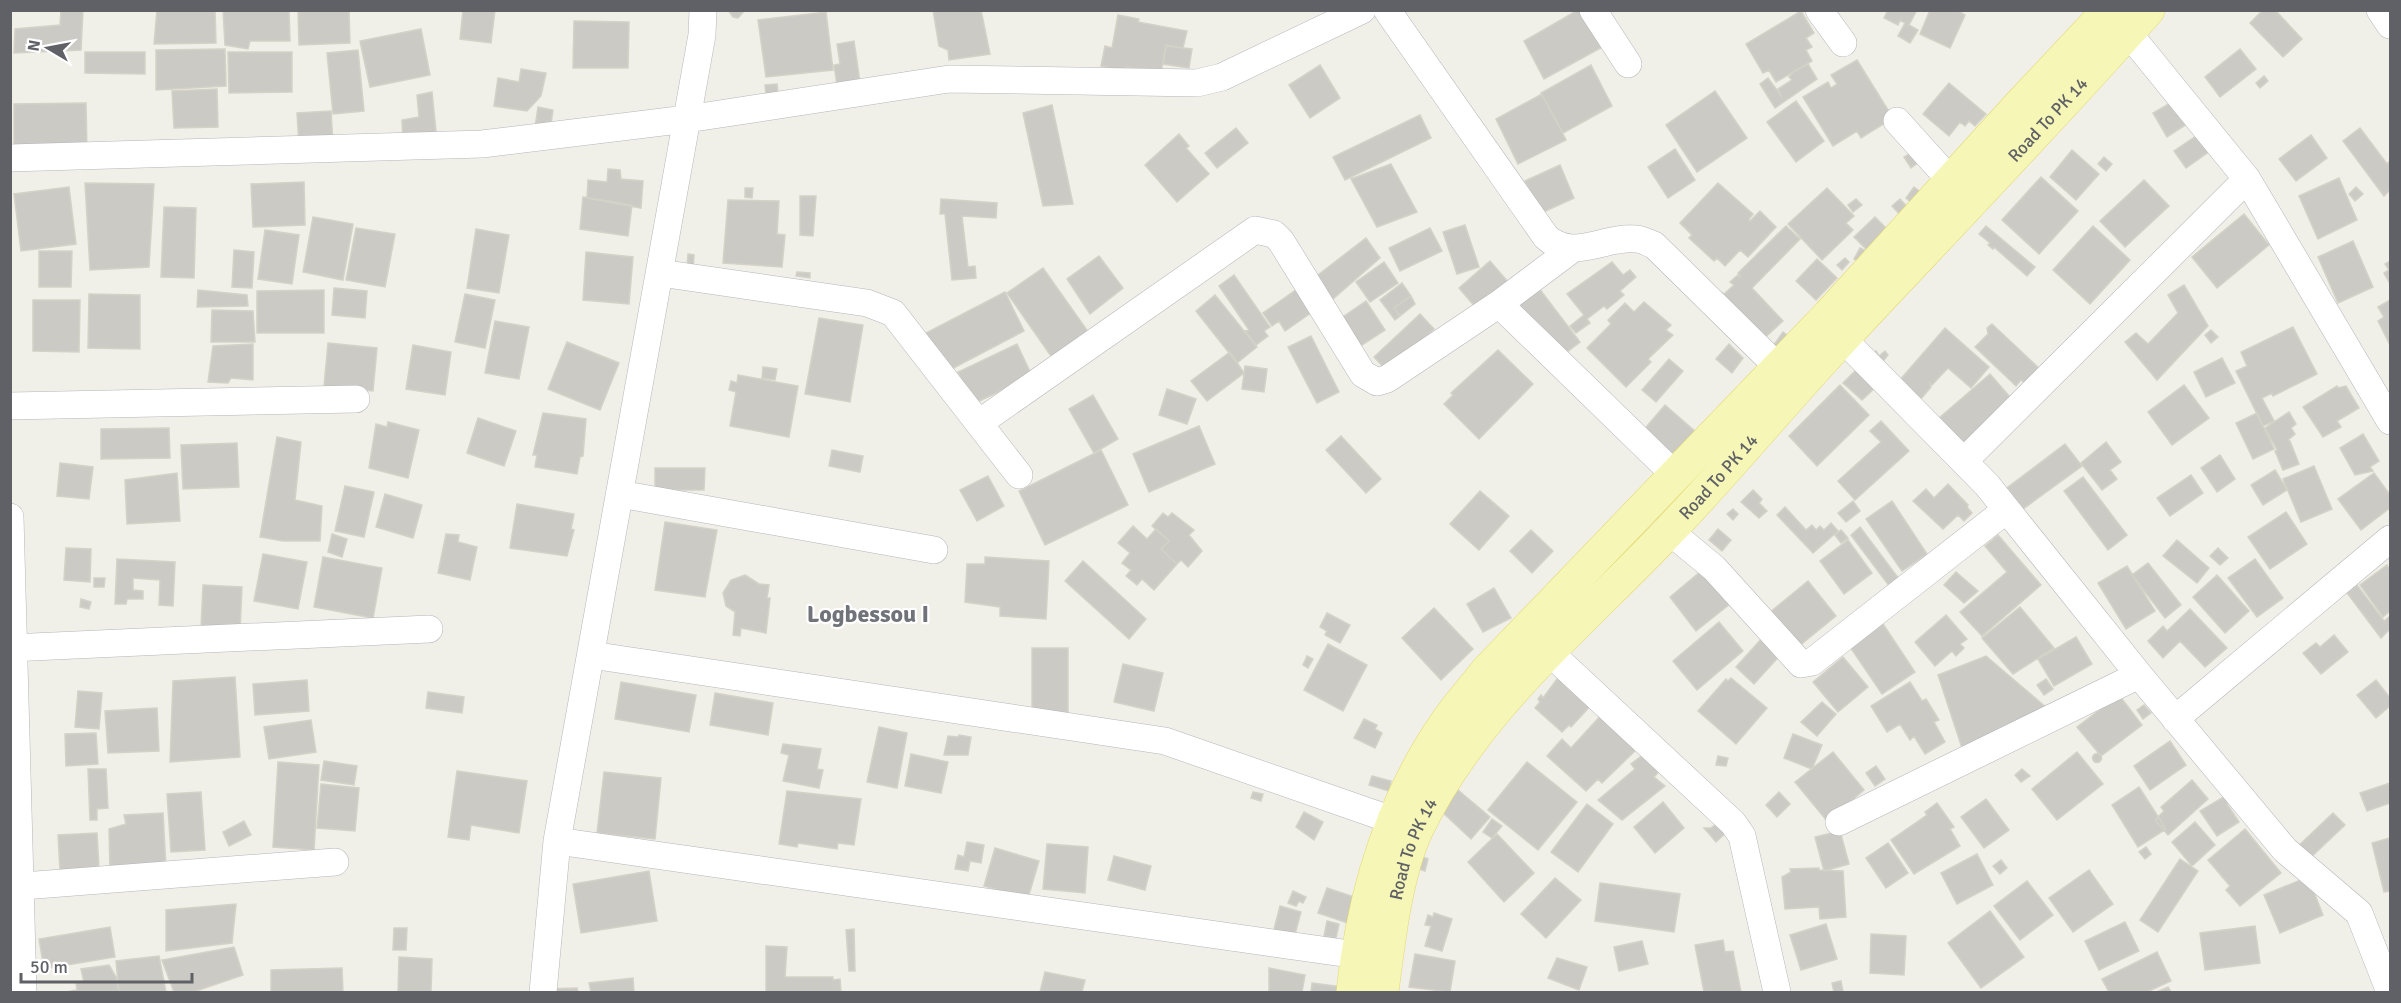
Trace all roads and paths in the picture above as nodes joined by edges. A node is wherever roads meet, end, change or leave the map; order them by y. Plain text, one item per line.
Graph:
1 (703, 10) edge
2 (1362, 10) edge
3 (1387, 10) edge
4 (1593, 10) edge
5 (1819, 10) edge
6 (2380, 10) edge
7 (2128, 18) edge
8 (2391, 25) edge
9 (1843, 43) dead end
10 (1628, 63) dead end
11 (687, 119) junction
12 (1897, 121) dead end
13 (10, 158) edge
14 (2247, 179) junction
15 (1951, 181) junction
16 (1571, 250) junction
17 (660, 273) junction
18 (1499, 304) junction
19 (1843, 339) junction
20 (1777, 366) junction
21 (356, 399) dead end
22 (10, 406) edge
23 (2391, 421) edge
24 (978, 423) junction
25 (1965, 460) junction
26 (1019, 475) dead end
27 (1676, 476) junction
28 (620, 494) junction
29 (2006, 510) junction
30 (10, 516) edge
31 (1669, 531) junction
32 (2391, 539) edge
33 (934, 550) dead end
34 (429, 629) dead end
35 (12, 648) edge
36 (1547, 650) junction
37 (591, 655) junction
38 (2139, 675) junction
39 (2175, 719) junction
40 (1392, 820) junction
41 (1839, 822) dead end
42 (557, 841) junction
43 (335, 862) dead end
44 (15, 886) edge
45 (1357, 955) junction
46 (23, 993) edge
47 (543, 993) edge
48 (1353, 993) edge
49 (1382, 993) edge
50 (1777, 993) edge
51 (2390, 993) edge

1 - 11 street
2 - 11 street
3 - 16 street
4 - 10 street
5 - 9 street
6 - 8 street
7 - 14 street
7 - 15 main road, Road To PK 14
7 - 19 main road, Road To PK 14
11 - 13 street
11 - 17 street
12 - 15 street
14 - 23 street
14 - 25 street
15 - 20 main road, Road To PK 14
16 - 18 street
16 - 20 street
17 - 24 street
17 - 28 street
18 - 24 street
18 - 27 street
19 - 25 street
19 - 31 main road, Road To PK 14
20 - 27 main road, Road To PK 14
21 - 22 street
24 - 26 street
25 - 29 street
27 - 40 main road, Road To PK 14
28 - 33 street
28 - 37 street
29 - 31 street
29 - 38 street
30 - 35 street
31 - 36 main road, Road To PK 14
32 - 39 street
34 - 35 street
35 - 44 street
36 - 49 main road, Road To PK 14
36 - 50 street
37 - 40 street
37 - 42 street
38 - 39 street
38 - 41 street
39 - 51 street
40 - 45 main road, Road To PK 14
42 - 45 street
42 - 47 street
43 - 44 street
44 - 46 street
45 - 48 main road, Road To PK 14

